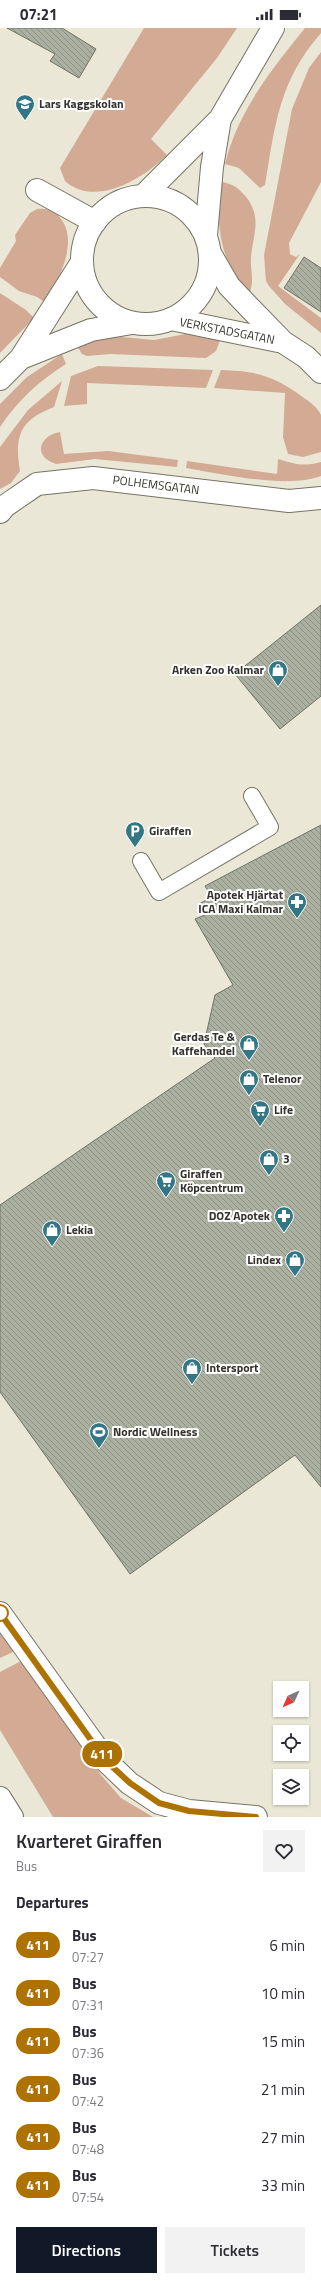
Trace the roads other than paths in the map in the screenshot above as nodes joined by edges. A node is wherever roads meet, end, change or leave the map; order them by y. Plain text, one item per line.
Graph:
1 (272, 33) edge
2 (220, 119) junction
3 (37, 190) dead end
4 (143, 196) junction
5 (95, 222) junction
6 (208, 245) junction
7 (82, 262) junction
8 (171, 319) junction
9 (132, 322) junction
10 (283, 342) junction
11 (21, 358) junction
12 (321, 372) edge
13 (0, 379) edge
14 (321, 498) edge
15 (0, 512) edge
16 (252, 796) dead end
17 (141, 861) dead end
18 (0, 1613) edge
19 (0, 1798) edge
20 (12, 1817) edge
21 (256, 1817) edge

1 - 2 street
2 - 4 street
2 - 6 street
3 - 5 street
4 - 5 street
4 - 6 street
5 - 7 street
6 - 8 street
6 - 10 street, VERKSTADSGATAN
7 - 9 street
7 - 11 street
8 - 9 street
8 - 10 street, VERKSTADSGATAN
9 - 11 street
10 - 12 street, VERKSTADSGATAN
11 - 13 street
14 - 15 street, POLHEMSGATAN
16 - 17 lane
18 - 21 street
19 - 20 street

